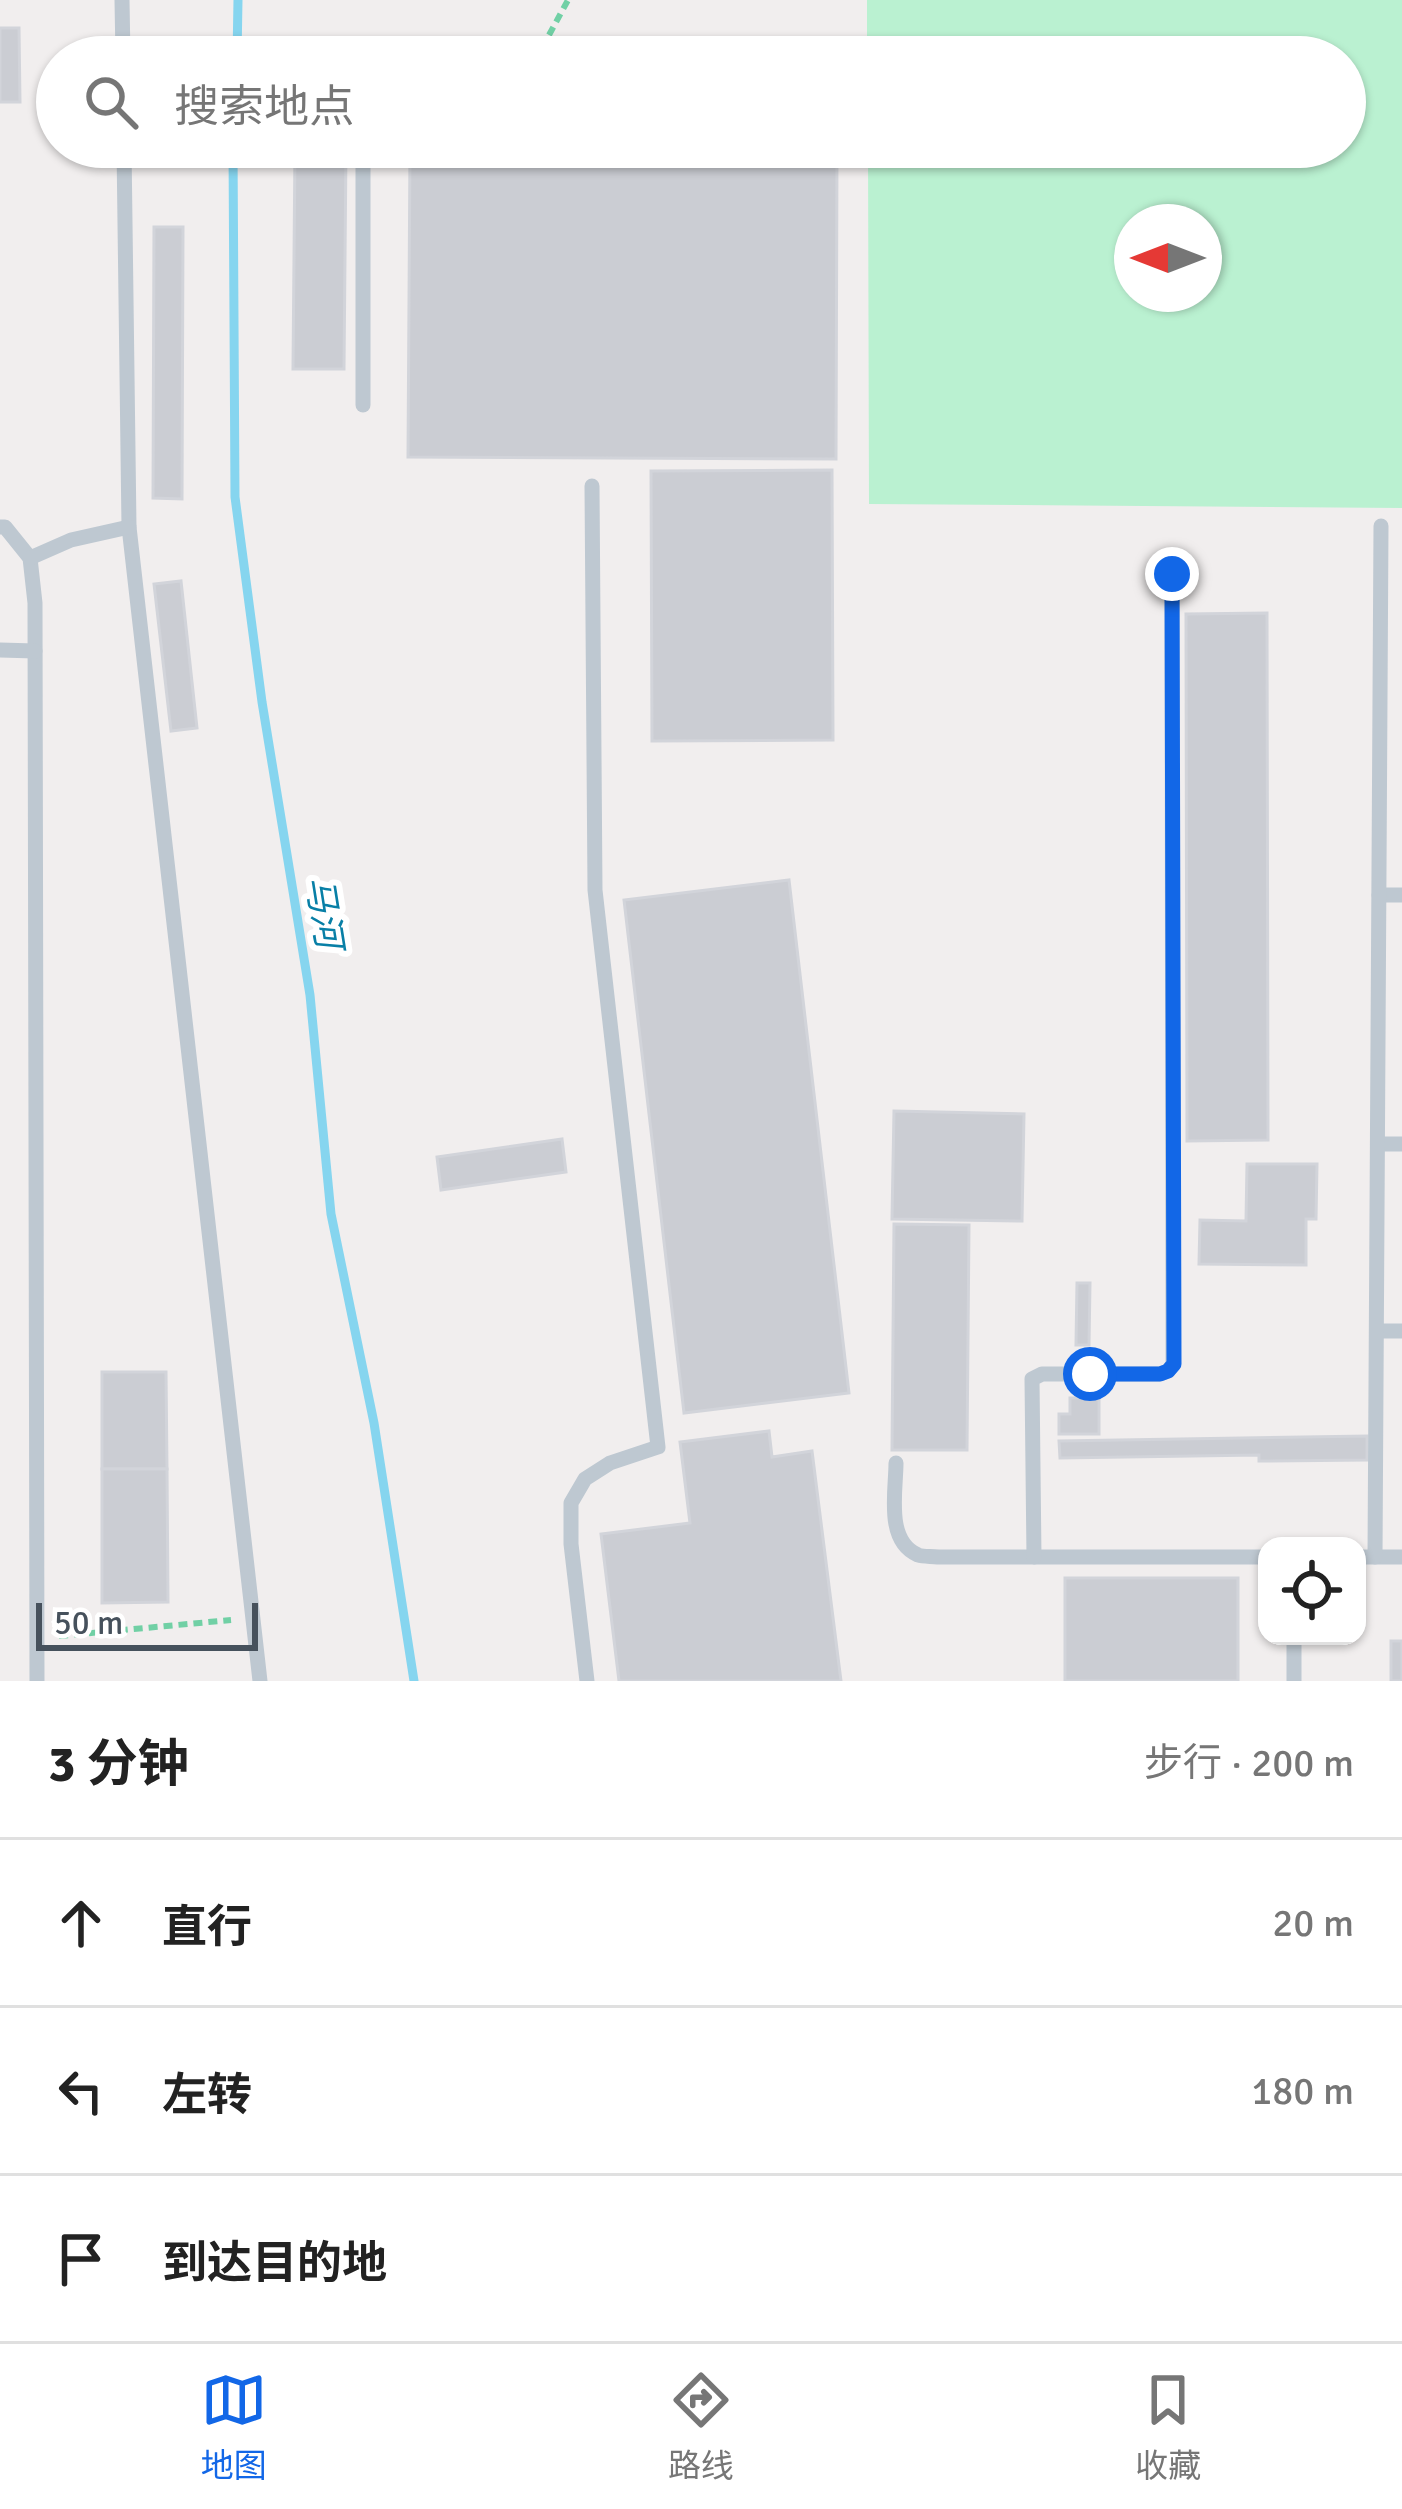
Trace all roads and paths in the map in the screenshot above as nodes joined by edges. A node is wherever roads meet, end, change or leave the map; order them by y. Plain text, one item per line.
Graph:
1 (122, 0) edge
2 (568, 0) edge
3 (123, 36) edge
4 (548, 36) edge
5 (124, 168) edge
6 (363, 168) edge
7 (363, 405) dead end
8 (592, 486) dead end
9 (129, 526) junction
10 (1381, 526) dead end
11 (0, 527) edge
12 (30, 558) junction
13 (1172, 574) dead end
14 (0, 650) edge
15 (35, 651) junction
16 (1379, 895) junction
17 (1402, 895) edge
18 (1378, 1144) junction
19 (1402, 1144) edge
20 (1377, 1331) junction
21 (1402, 1331) edge
22 (896, 1463) dead end
23 (1034, 1556) junction
24 (1258, 1556) edge
25 (1366, 1556) edge
26 (1375, 1556) junction
27 (1402, 1556) edge
28 (253, 1618) junction
29 (37, 1638) junction
30 (1294, 1645) edge
31 (37, 1681) edge
32 (260, 1681) edge
33 (587, 1681) edge
34 (1294, 1681) edge

1 - 3 lane
2 - 4 path
5 - 9 lane
6 - 7 lane
8 - 33 lane
9 - 12 lane
9 - 28 lane
10 - 16 lane
11 - 12 lane
12 - 15 lane
13 - 23 lane
14 - 15 lane
15 - 29 lane
16 - 17 lane
16 - 18 lane
18 - 19 lane
18 - 20 lane
20 - 21 lane
20 - 26 lane
22 - 23 lane
23 - 24 lane
25 - 26 lane
26 - 27 lane
28 - 29 path
28 - 32 lane
29 - 31 lane
30 - 34 lane

